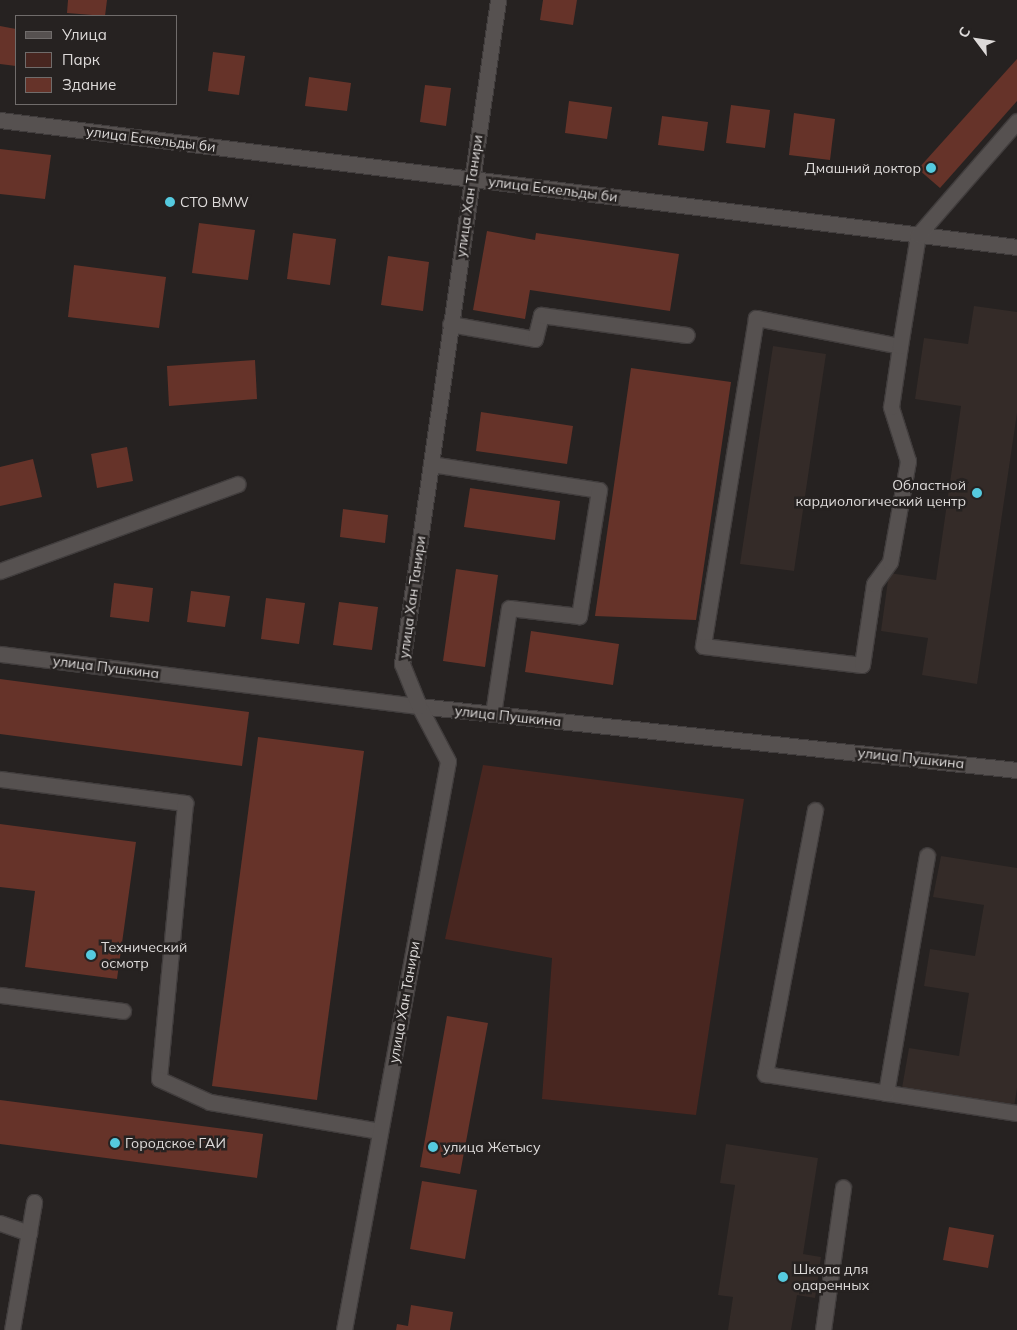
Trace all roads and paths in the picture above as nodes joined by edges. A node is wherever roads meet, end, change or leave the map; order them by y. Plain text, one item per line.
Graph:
1 (498, 0) edge
2 (0, 120) edge
3 (1017, 121) edge
4 (471, 179) junction
5 (918, 234) junction
6 (1017, 247) edge
7 (450, 324) junction
8 (687, 335) dead end
9 (900, 346) junction
10 (431, 464) junction
11 (238, 484) dead end
12 (0, 571) edge
13 (0, 654) edge
14 (418, 706) junction
15 (493, 714) junction
16 (1017, 770) edge
17 (0, 779) edge
18 (815, 810) dead end
19 (927, 856) dead end
20 (0, 995) edge
21 (123, 1011) dead end
22 (886, 1093) junction
23 (1017, 1113) edge
24 (380, 1131) junction
25 (843, 1187) dead end
26 (34, 1202) dead end
27 (0, 1223) edge
28 (29, 1233) junction
29 (12, 1330) edge
30 (344, 1330) edge
31 (823, 1330) edge

1 - 4 street, улица Хан Танири
2 - 4 street, улица Ескельды би
3 - 5 street
4 - 5 street, улица Ескельды би
4 - 7 street, улица Хан Танири
5 - 6 street, улица Ескельды би
5 - 9 street
7 - 8 street
7 - 10 street, улица Хан Танири
9 - 9 street
10 - 14 street, улица Хан Танири
10 - 15 street
11 - 12 street
13 - 14 street, улица Пушкина
14 - 15 street, улица Пушкина
14 - 24 street, улица Хан Танири
15 - 16 street, улица Пушкина
17 - 24 street
18 - 22 street
19 - 22 street
20 - 21 street
22 - 23 street
24 - 30 street, улица Хан Танири
25 - 31 street
26 - 28 street
27 - 28 street
28 - 29 street

